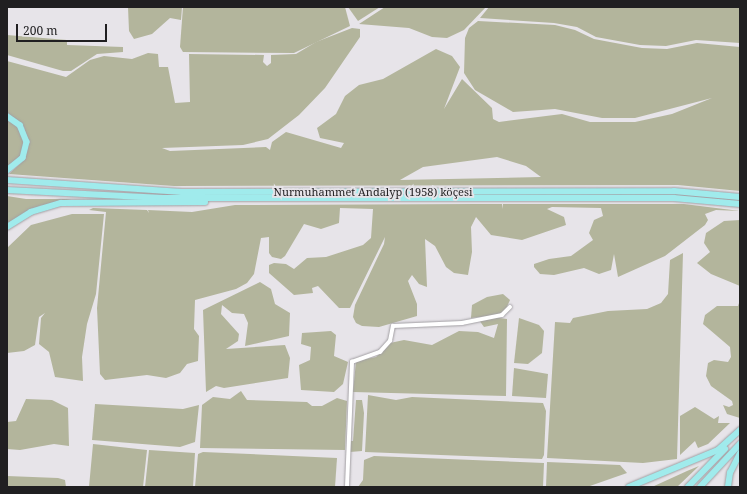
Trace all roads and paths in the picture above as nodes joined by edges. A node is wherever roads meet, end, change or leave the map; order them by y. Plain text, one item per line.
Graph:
1 (7, 116) edge
2 (7, 171) edge
3 (7, 180) edge
4 (7, 190) edge
5 (740, 196) edge
6 (225, 199) junction
7 (740, 204) edge
8 (7, 227) edge
9 (510, 307) dead end
10 (740, 431) edge
11 (740, 444) edge
12 (740, 453) edge
13 (347, 487) edge
14 (629, 487) edge
15 (688, 487) edge
16 (700, 487) edge
17 (728, 487) edge

1 - 2 main road
3 - 5 main road, Nurmuhammet Andalyp (1958) köçesi
4 - 6 main road, Nurmuhammet Andalyp (1958) köçesi
6 - 7 main road, Nurmuhammet Andalyp (1958) köçesi
6 - 8 main road
9 - 13 street
10 - 14 main road
10 - 15 main road
11 - 16 main road
12 - 17 main road

